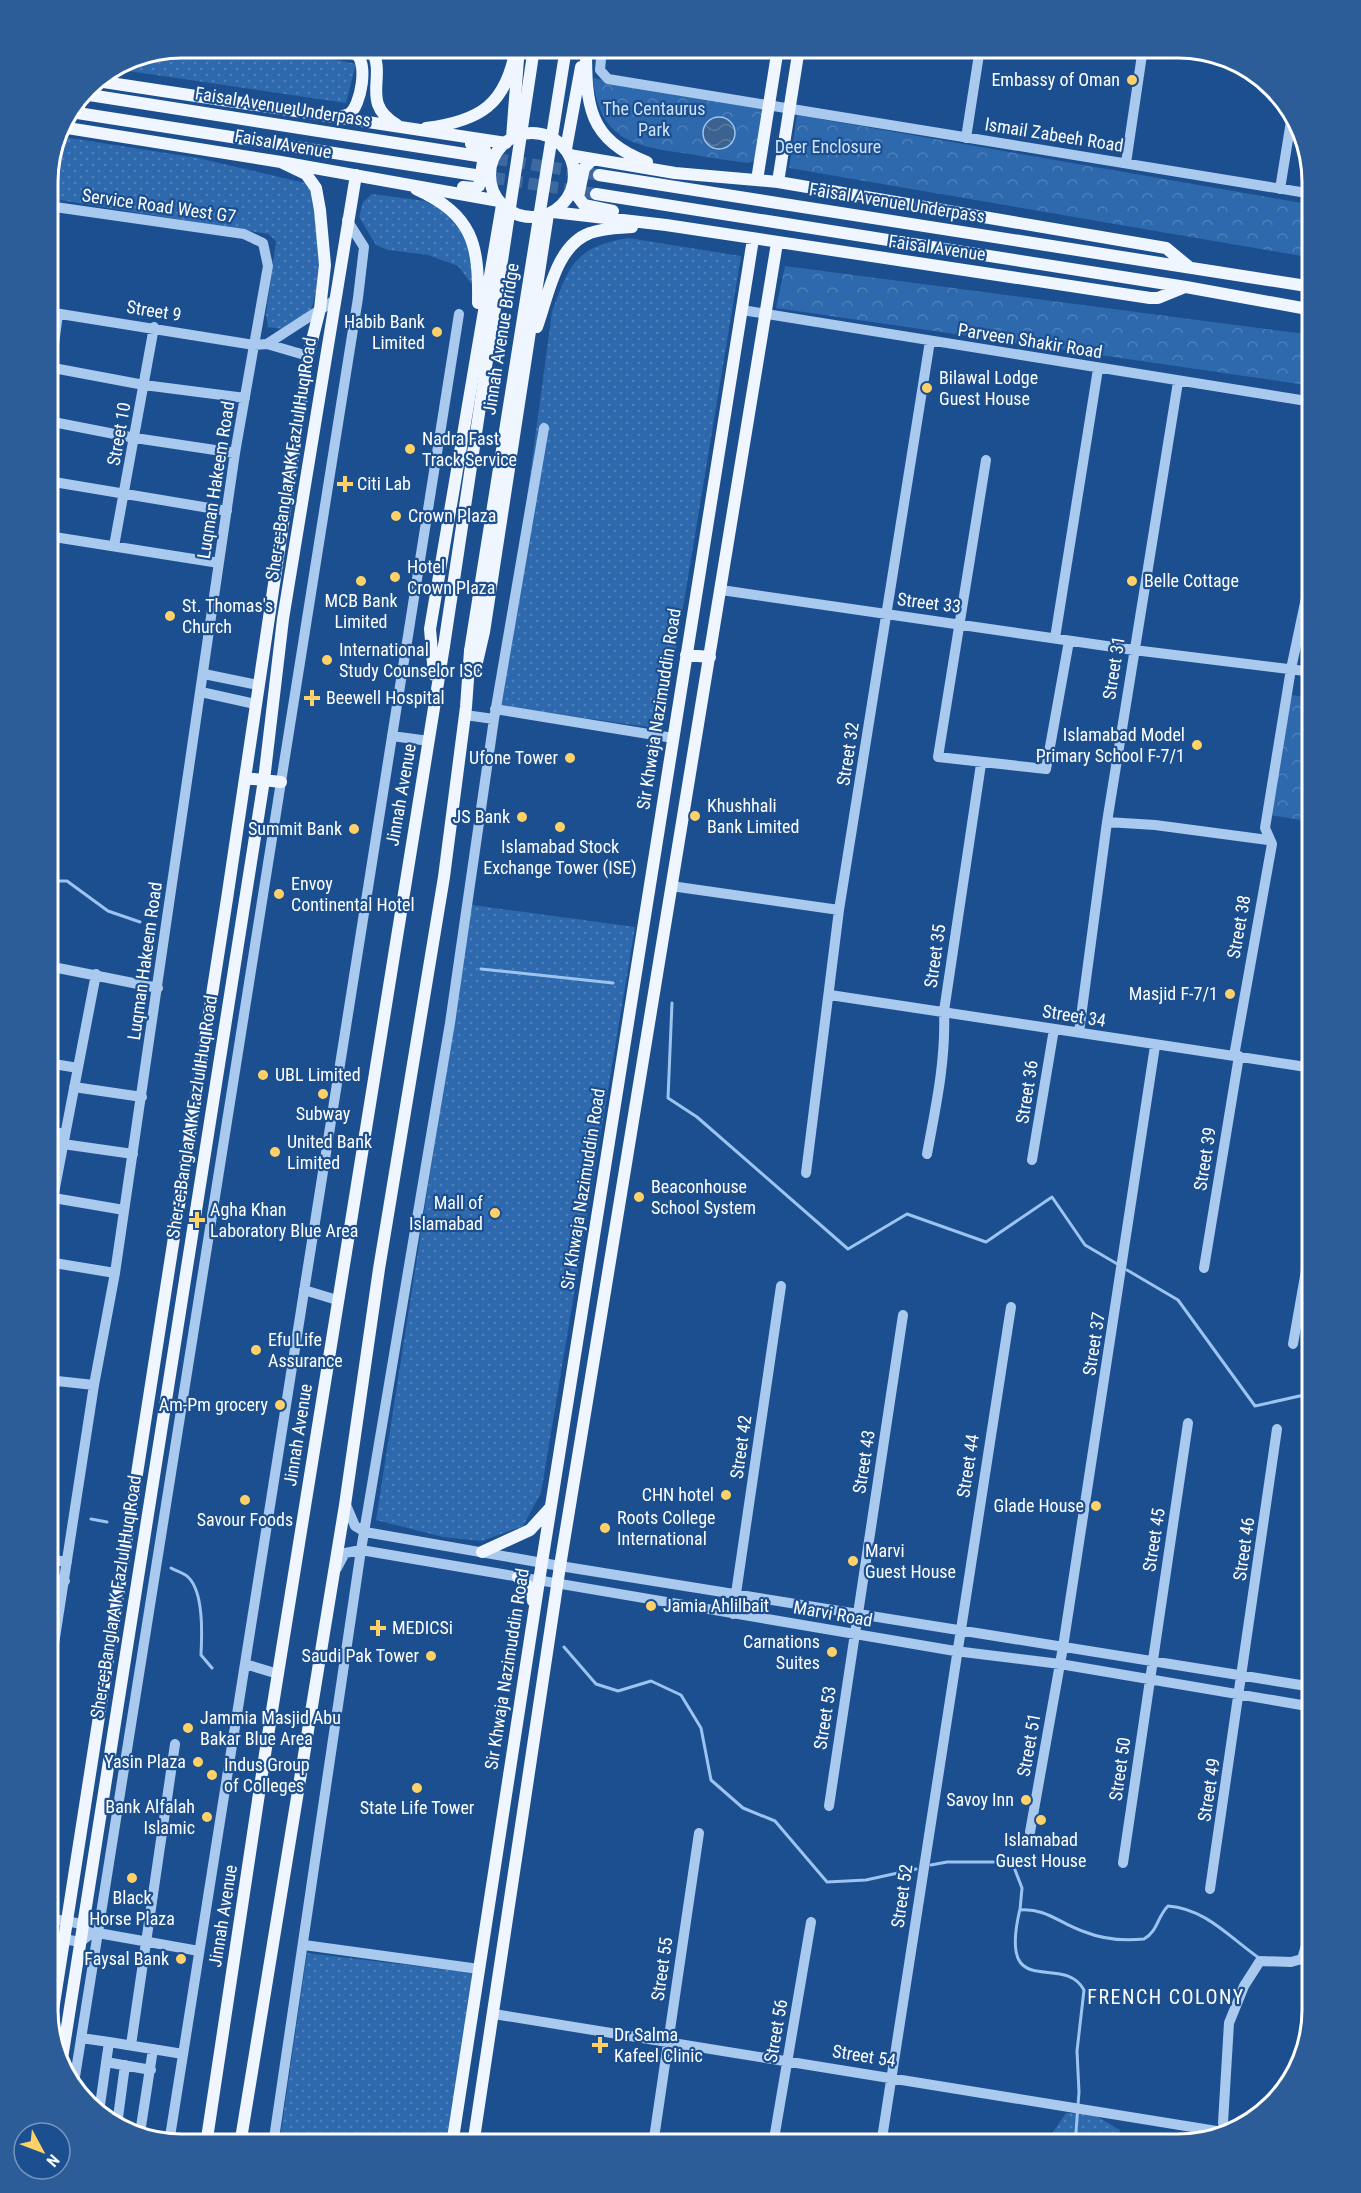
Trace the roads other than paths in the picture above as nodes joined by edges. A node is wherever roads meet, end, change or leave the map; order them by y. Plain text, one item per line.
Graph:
1 (360, 59) edge
2 (376, 59) edge
3 (514, 59) edge
4 (517, 59) edge
5 (532, 59) edge
6 (564, 59) edge
7 (584, 59) edge
8 (586, 59) edge
9 (601, 59) edge
10 (776, 59) edge
11 (797, 59) edge
12 (978, 59) edge
13 (1141, 59) edge
14 (773, 79) junction
15 (794, 80) junction
16 (109, 83) edge
17 (360, 86) junction
18 (374, 86) junction
19 (94, 96) edge
20 (769, 104) junction
21 (790, 107) junction
22 (79, 113) edge
23 (332, 118) junction
24 (1290, 128) edge
25 (71, 129) edge
26 (408, 129) junction
27 (436, 134) junction
28 (966, 138) junction
29 (509, 141) junction
30 (568, 152) junction
31 (478, 156) tunnel mouth
32 (593, 159) junction
33 (281, 162) junction
34 (1126, 163) junction
35 (675, 172) junction
36 (599, 174) tunnel mouth
37 (356, 175) junction
38 (475, 175) tunnel mouth
39 (757, 180) junction
40 (778, 182) junction
41 (401, 183) junction
42 (416, 184) junction
43 (1280, 189) junction
44 (1303, 192) edge
45 (596, 194) tunnel mouth
46 (501, 203) junction
47 (59, 208) edge
48 (550, 213) junction
49 (347, 220) junction
50 (666, 225) junction
51 (753, 239) junction
52 (263, 243) joint
53 (777, 243) junction
54 (1189, 267) junction
55 (1279, 282) junction
56 (1303, 286) edge
57 (1186, 287) junction
58 (335, 300) junction
59 (1276, 304) junction
60 (1303, 308) edge
61 (320, 309) junction
62 (742, 310) junction
63 (59, 314) edge
64 (459, 314) dead end
65 (764, 315) junction
66 (154, 327) junction
67 (478, 337) junction
68 (930, 342) junction
69 (267, 344) junction
70 (254, 345) junction
71 (529, 349) junction
72 (308, 356) junction
73 (59, 369) edge
74 (1098, 369) junction
75 (1178, 382) junction
76 (144, 385) junction
77 (245, 398) junction
78 (1303, 401) edge
79 (59, 423) edge
80 (544, 428) dead end
81 (135, 438) junction
82 (235, 453) junction
83 (986, 460) dead end
84 (59, 483) edge
85 (124, 493) junction
86 (227, 511) junction
87 (59, 538) edge
88 (114, 546) junction
89 (219, 563) junction
90 (721, 590) junction
91 (886, 615) junction
92 (1303, 615) edge
93 (959, 623) junction
94 (1055, 638) junction
95 (1069, 641) junction
96 (1134, 650) junction
97 (686, 655) junction
98 (710, 657) junction
99 (1292, 669) junction
100 (1303, 671) edge
101 (204, 674) junction
102 (258, 685) junction
103 (201, 692) junction
104 (436, 697) junction
105 (255, 704) junction
106 (465, 711) junction
107 (495, 714) junction
108 (392, 736) junction
109 (673, 738) junction
110 (429, 741) junction
111 (981, 764) junction
112 (246, 778) junction
113 (264, 780) junction
114 (281, 782) junction
115 (1107, 822) junction
116 (1268, 840) junction
117 (671, 886) junction
118 (839, 910) junction
119 (59, 968) edge
120 (96, 974) junction
121 (158, 988) junction
122 (830, 995) junction
123 (944, 1011) junction
124 (1054, 1029) junction
125 (1079, 1032) junction
126 (1155, 1046) junction
127 (1236, 1056) junction
128 (59, 1065) edge
129 (1303, 1066) edge
130 (78, 1068) junction
131 (74, 1087) junction
132 (142, 1097) junction
133 (58, 1136) edge
134 (64, 1139) junction
135 (133, 1154) junction
136 (927, 1154) dead end
137 (1032, 1160) dead end
138 (58, 1164) edge
139 (806, 1173) dead end
140 (58, 1199) edge
141 (124, 1210) junction
142 (172, 1251) junction
143 (189, 1255) junction
144 (205, 1259) junction
145 (58, 1264) edge
146 (1204, 1268) dead end
147 (115, 1273) junction
148 (781, 1286) dead end
149 (1303, 1288) edge
150 (304, 1290) junction
151 (337, 1300) junction
152 (1011, 1307) dead end
153 (903, 1315) dead end
154 (1293, 1344) dead end
155 (58, 1381) edge
156 (94, 1385) junction
157 (1188, 1423) dead end
158 (1277, 1429) dead end
159 (345, 1504) junction
160 (550, 1509) junction
161 (365, 1532) junction
162 (361, 1550) junction
163 (482, 1552) junction
164 (58, 1561) edge
165 (67, 1562) junction
166 (542, 1562) junction
167 (560, 1566) junction
168 (518, 1577) junction
169 (58, 1580) edge
170 (64, 1581) junction
171 (331, 1581) junction
172 (538, 1581) junction
173 (557, 1583) junction
174 (736, 1594) junction
175 (535, 1611) junction
176 (733, 1614) junction
177 (857, 1614) junction
178 (58, 1618) edge
179 (112, 1627) junction
180 (129, 1628) junction
181 (959, 1630) junction
182 (855, 1634) junction
183 (1063, 1647) junction
184 (955, 1651) junction
185 (1152, 1661) junction
186 (245, 1664) junction
187 (1059, 1664) junction
188 (278, 1674) junction
189 (1243, 1674) junction
190 (1150, 1679) junction
191 (1303, 1685) edge
192 (1240, 1696) junction
193 (1303, 1705) edge
194 (175, 1744) dead end
195 (829, 1806) dead end
196 (1030, 1832) dead end
197 (699, 1833) dead end
198 (1124, 1863) dead end
199 (1210, 1889) dead end
200 (58, 1920) edge
201 (67, 1922) junction
202 (811, 1922) dead end
203 (82, 1924) junction
204 (95, 1933) junction
205 (58, 1938) edge
206 (64, 1939) junction
207 (144, 1941) junction
208 (80, 1942) junction
209 (304, 1945) junction
210 (199, 1951) junction
211 (1303, 1956) edge
212 (479, 1969) junction
213 (58, 1978) edge
214 (494, 2014) junction
215 (81, 2038) junction
216 (109, 2042) junction
217 (668, 2042) junction
218 (131, 2045) junction
219 (64, 2046) edge
220 (153, 2049) junction
221 (183, 2054) junction
222 (787, 2061) junction
223 (106, 2062) junction
224 (125, 2065) junction
225 (151, 2070) junction
226 (76, 2073) edge
227 (892, 2077) junction
228 (100, 2103) edge
229 (118, 2116) edge
230 (1226, 2125) edge
231 (141, 2127) edge
232 (1220, 2127) edge
233 (171, 2133) edge
234 (208, 2134) edge
235 (242, 2134) edge
236 (275, 2134) edge
237 (454, 2134) edge
238 (475, 2134) edge
239 (655, 2134) edge
240 (775, 2134) edge
241 (883, 2134) edge

1 - 17 main road
2 - 18 main road
3 - 26 main road
4 - 29 main road
5 - 104 main road, Jinnah Avenue Bridge, bridge
6 - 106 main road, Jinnah Avenue Bridge, bridge
7 - 30 main road
8 - 35 main road
9 - 20 street, Ismail Zabeeh Road
10 - 14 main road
11 - 15 main road
12 - 28 street
13 - 34 street
14 - 15 main road
14 - 20 main road
15 - 21 main road
16 - 23 main road, Faisal Avenue
17 - 18 main road
17 - 23 main road
18 - 26 main road
19 - 31 main road, Faisal Avenue Underpass
20 - 21 street, Ismail Zabeeh Road
20 - 39 main road
21 - 28 street, Ismail Zabeeh Road
21 - 40 main road
22 - 38 main road, Faisal Avenue Underpass
23 - 26 main road, Faisal Avenue
24 - 43 street
25 - 33 main road, Faisal Avenue
26 - 27 main road, Faisal Avenue
27 - 29 main road, Faisal Avenue
27 - 42 main road
28 - 34 street, Ismail Zabeeh Road
29 - 30 main road
29 - 46 main road
30 - 32 main road, Faisal Avenue
30 - 48 main road
32 - 35 main road, Faisal Avenue
32 - 50 main road
33 - 37 main road, Faisal Avenue
33 - 61 main road, Sher-e-Bangla A K Fazlul Huq Road
34 - 43 street, Ismail Zabeeh Road
35 - 39 main road, Faisal Avenue
36 - 54 main road, Faisal Avenue Underpass
37 - 41 main road, Faisal Avenue
37 - 49 main road, Sher-e-Bangla A K Fazlul Huq Road
39 - 40 main road, Faisal Avenue
40 - 54 main road, Faisal Avenue
41 - 42 main road, Faisal Avenue
41 - 67 main road
42 - 46 main road, Faisal Avenue
43 - 44 street, Ismail Zabeeh Road
45 - 57 main road
46 - 48 main road
46 - 67 main road
47 - 52 street, Service Road West G7
48 - 50 main road, Faisal Avenue
48 - 71 main road
49 - 58 main road, Sher-e-Bangla A K Fazlul Huq Road
49 - 114 street
50 - 51 main road, Faisal Avenue
50 - 71 main road
51 - 53 main road, Faisal Avenue
51 - 62 main road, Sir Khwaja Nazimuddin Road
52 - 70 street, Luqman Hakeem Road
53 - 57 main road, Faisal Avenue
53 - 65 main road, Sir Khwaja Nazimuddin Road
54 - 55 main road, Faisal Avenue
55 - 56 main road, Faisal Avenue
55 - 59 main road
57 - 59 main road
58 - 61 street
58 - 113 main road, Sher-e-Bangla A K Fazlul Huq Road
59 - 60 main road
61 - 69 street
61 - 72 main road, Sher-e-Bangla A K Fazlul Huq Road
62 - 65 street, Parveen Shakir Road
62 - 97 main road, Sir Khwaja Nazimuddin Road
63 - 66 street, Street 9
64 - 108 street
65 - 68 street, Parveen Shakir Road
65 - 90 main road, Sir Khwaja Nazimuddin Road
66 - 70 street, Street 9
66 - 76 street, Street 10
67 - 104 main road
68 - 74 street, Parveen Shakir Road
68 - 91 street, Street 32
69 - 70 street
69 - 72 street
70 - 77 street, Luqman Hakeem Road
71 - 106 main road
72 - 102 main road, Sher-e-Bangla A K Fazlul Huq Road
73 - 76 street
74 - 75 street, Parveen Shakir Road
74 - 94 street
75 - 78 street, Parveen Shakir Road
75 - 96 street, Street 31
76 - 77 street
76 - 81 street, Street 10
77 - 82 street, Luqman Hakeem Road
79 - 81 street
80 - 107 street
81 - 82 street
81 - 85 street, Street 10
82 - 86 street, Luqman Hakeem Road
83 - 93 street
84 - 85 street
85 - 86 street
85 - 88 street, Street 10
86 - 89 street, Luqman Hakeem Road
87 - 88 street
88 - 89 street
89 - 101 street, Luqman Hakeem Road
90 - 91 street, Street 33
90 - 98 main road, Sir Khwaja Nazimuddin Road
91 - 93 street, Street 33
91 - 118 street, Street 32
92 - 99 street
93 - 94 street, Street 33
93 - 111 street
94 - 95 street, Street 33
95 - 96 street, Street 33
95 - 111 street
96 - 99 street, Street 33
96 - 115 street, Street 31
97 - 98 main road
97 - 109 main road, Sir Khwaja Nazimuddin Road
98 - 117 main road, Sir Khwaja Nazimuddin Road
99 - 100 street, Street 33
99 - 116 street
101 - 102 street
101 - 103 street, Luqman Hakeem Road
102 - 105 main road, Sher-e-Bangla A K Fazlul Huq Road
103 - 105 street
103 - 121 street, Luqman Hakeem Road
104 - 110 main road, Jinnah Avenue
105 - 112 main road, Sher-e-Bangla A K Fazlul Huq Road
106 - 107 street
106 - 159 main road
107 - 109 street
107 - 161 street
108 - 110 street
108 - 150 street
109 - 160 main road, Sir Khwaja Nazimuddin Road
110 - 151 main road, Jinnah Avenue
111 - 123 street, Street 35
112 - 113 main road
112 - 142 main road, Sher-e-Bangla A K Fazlul Huq Road
113 - 114 main road
113 - 143 main road, Sher-e-Bangla A K Fazlul Huq Road
114 - 144 street
115 - 116 street
115 - 125 street, Street 31
116 - 127 street, Street 38
117 - 118 street
117 - 167 main road, Sir Khwaja Nazimuddin Road
118 - 122 street, Street 32
119 - 120 street
120 - 121 street
120 - 130 street
121 - 132 street, Luqman Hakeem Road
122 - 123 street, Street 34
122 - 139 street, Street 32
123 - 124 street, Street 34
123 - 136 street, Street 35
124 - 125 street, Street 34
124 - 137 street, Street 36
125 - 126 street, Street 34
126 - 127 street, Street 34
126 - 183 street, Street 37
127 - 129 street, Street 34
127 - 146 street, Street 39
128 - 130 street
130 - 131 street
131 - 132 street
131 - 134 street
132 - 135 street, Luqman Hakeem Road
133 - 134 street
134 - 135 street
134 - 138 street
135 - 141 street, Luqman Hakeem Road
140 - 141 street
141 - 147 street, Luqman Hakeem Road
142 - 143 main road
142 - 179 main road, Sher-e-Bangla A K Fazlul Huq Road
143 - 144 street
143 - 180 main road, Sher-e-Bangla A K Fazlul Huq Road
144 - 204 street
145 - 147 street
147 - 156 street, Luqman Hakeem Road
148 - 174 street, Street 42
149 - 154 street
150 - 151 street
150 - 186 street
151 - 188 main road, Jinnah Avenue
152 - 181 street, Street 44
153 - 177 street, Street 43
155 - 156 street
156 - 165 street, Luqman Hakeem Road
157 - 185 street, Street 45
158 - 189 street, Street 46
159 - 161 street
159 - 171 main road
160 - 163 main road
160 - 166 main road, Sir Khwaja Nazimuddin Road
161 - 162 street
161 - 163 street, Marvi Road
162 - 168 street, Marvi Road
162 - 171 street
162 - 209 street
163 - 166 street, Marvi Road
164 - 165 street
165 - 170 street, Luqman Hakeem Road
166 - 167 street, Marvi Road
166 - 172 main road, Sir Khwaja Nazimuddin Road
167 - 173 main road, Sir Khwaja Nazimuddin Road
167 - 174 street, Marvi Road
168 - 172 street, Marvi Road
168 - 175 main road
169 - 170 street
170 - 178 street, Luqman Hakeem Road
171 - 235 main road
172 - 173 street, Marvi Road
172 - 175 main road, Sir Khwaja Nazimuddin Road
173 - 176 street, Marvi Road
173 - 214 main road, Sir Khwaja Nazimuddin Road
174 - 176 street, Street 42
174 - 177 street, Marvi Road
175 - 212 main road, Sir Khwaja Nazimuddin Road
176 - 182 street, Marvi Road
177 - 181 street, Marvi Road
177 - 182 street, Street 43
179 - 180 main road
179 - 201 main road, Sher-e-Bangla A K Fazlul Huq Road
180 - 203 main road, Sher-e-Bangla A K Fazlul Huq Road
181 - 183 street, Marvi Road
181 - 184 street, Street 44
182 - 184 street, Marvi Road
182 - 195 street, Street 53
183 - 185 street, Marvi Road
183 - 187 street, Street 37
184 - 187 street, Marvi Road
184 - 227 street, Street 52
185 - 189 street, Marvi Road
185 - 190 street, Street 45
186 - 188 street
186 - 210 street
187 - 190 street, Marvi Road
187 - 196 street, Street 51
188 - 234 main road, Jinnah Avenue
189 - 191 street, Marvi Road
189 - 192 street, Street 46
190 - 192 street, Marvi Road
190 - 198 street, Street 50
192 - 193 street, Marvi Road
192 - 199 street, Street 49
194 - 207 street
197 - 217 street, Street 55
200 - 201 street
201 - 203 street
201 - 206 main road, Sher-e-Bangla A K Fazlul Huq Road
202 - 222 street, Street 56
203 - 204 street
203 - 208 main road, Sher-e-Bangla A K Fazlul Huq Road
204 - 207 street
204 - 208 street
204 - 215 street
205 - 206 street
206 - 208 street
206 - 213 main road, Sher-e-Bangla A K Fazlul Huq Road
207 - 210 street
207 - 218 street
208 - 219 main road, Sher-e-Bangla A K Fazlul Huq Road
209 - 212 street
209 - 236 street
210 - 221 street
211 - 230 street
212 - 237 main road, Sir Khwaja Nazimuddin Road
214 - 217 street, Street 54
214 - 238 main road, Sir Khwaja Nazimuddin Road
215 - 216 street
215 - 226 street
216 - 218 street
216 - 223 street
217 - 222 street, Street 54
217 - 239 street, Street 55
218 - 220 street
220 - 221 street
220 - 225 street
221 - 233 street
222 - 227 street, Street 54
222 - 240 street, Street 56
223 - 224 street
223 - 228 street
224 - 225 street
224 - 229 street
225 - 231 street
227 - 232 street, Street 54
227 - 241 street, Street 52

